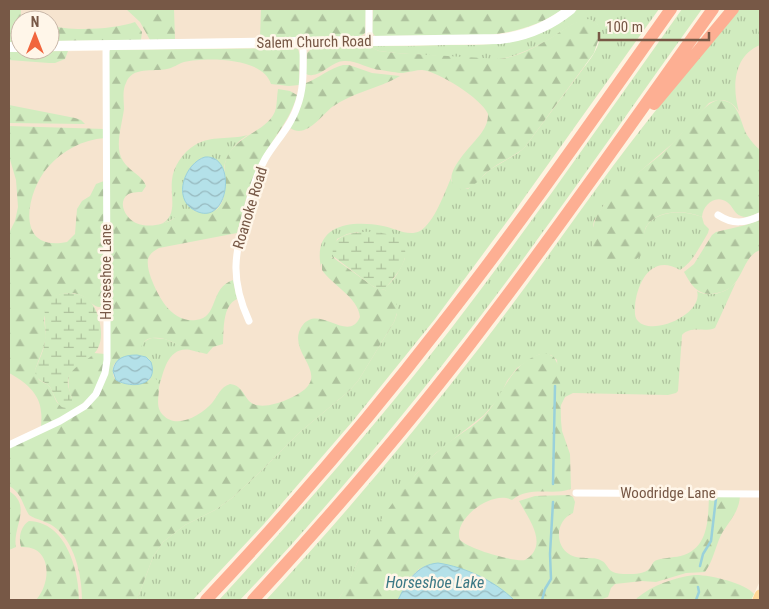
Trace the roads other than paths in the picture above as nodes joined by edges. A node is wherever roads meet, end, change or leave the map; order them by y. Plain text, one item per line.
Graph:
1 (369, 9) edge
2 (570, 9) edge
3 (670, 9) edge
4 (713, 9) edge
5 (733, 9) edge
6 (369, 41) junction
7 (304, 42) junction
8 (106, 45) junction
9 (60, 46) edge
10 (605, 160) junction
11 (718, 215) dead end
12 (760, 216) edge
13 (249, 321) dead end
14 (9, 445) edge
15 (576, 493) dead end
16 (760, 494) edge
17 (760, 595) edge
18 (206, 600) edge
19 (253, 600) edge
20 (758, 600) edge

1 - 6 street
2 - 6 street, Salem Church Road
3 - 18 highway
4 - 10 highway
5 - 10 highway
6 - 7 street, Salem Church Road
7 - 8 street, Salem Church Road
7 - 13 street, Roanoke Road
8 - 9 street, Salem Church Road
8 - 14 street, Horseshoe Lane
10 - 19 highway
11 - 12 street
15 - 16 street, Woodridge Lane
17 - 20 main road

